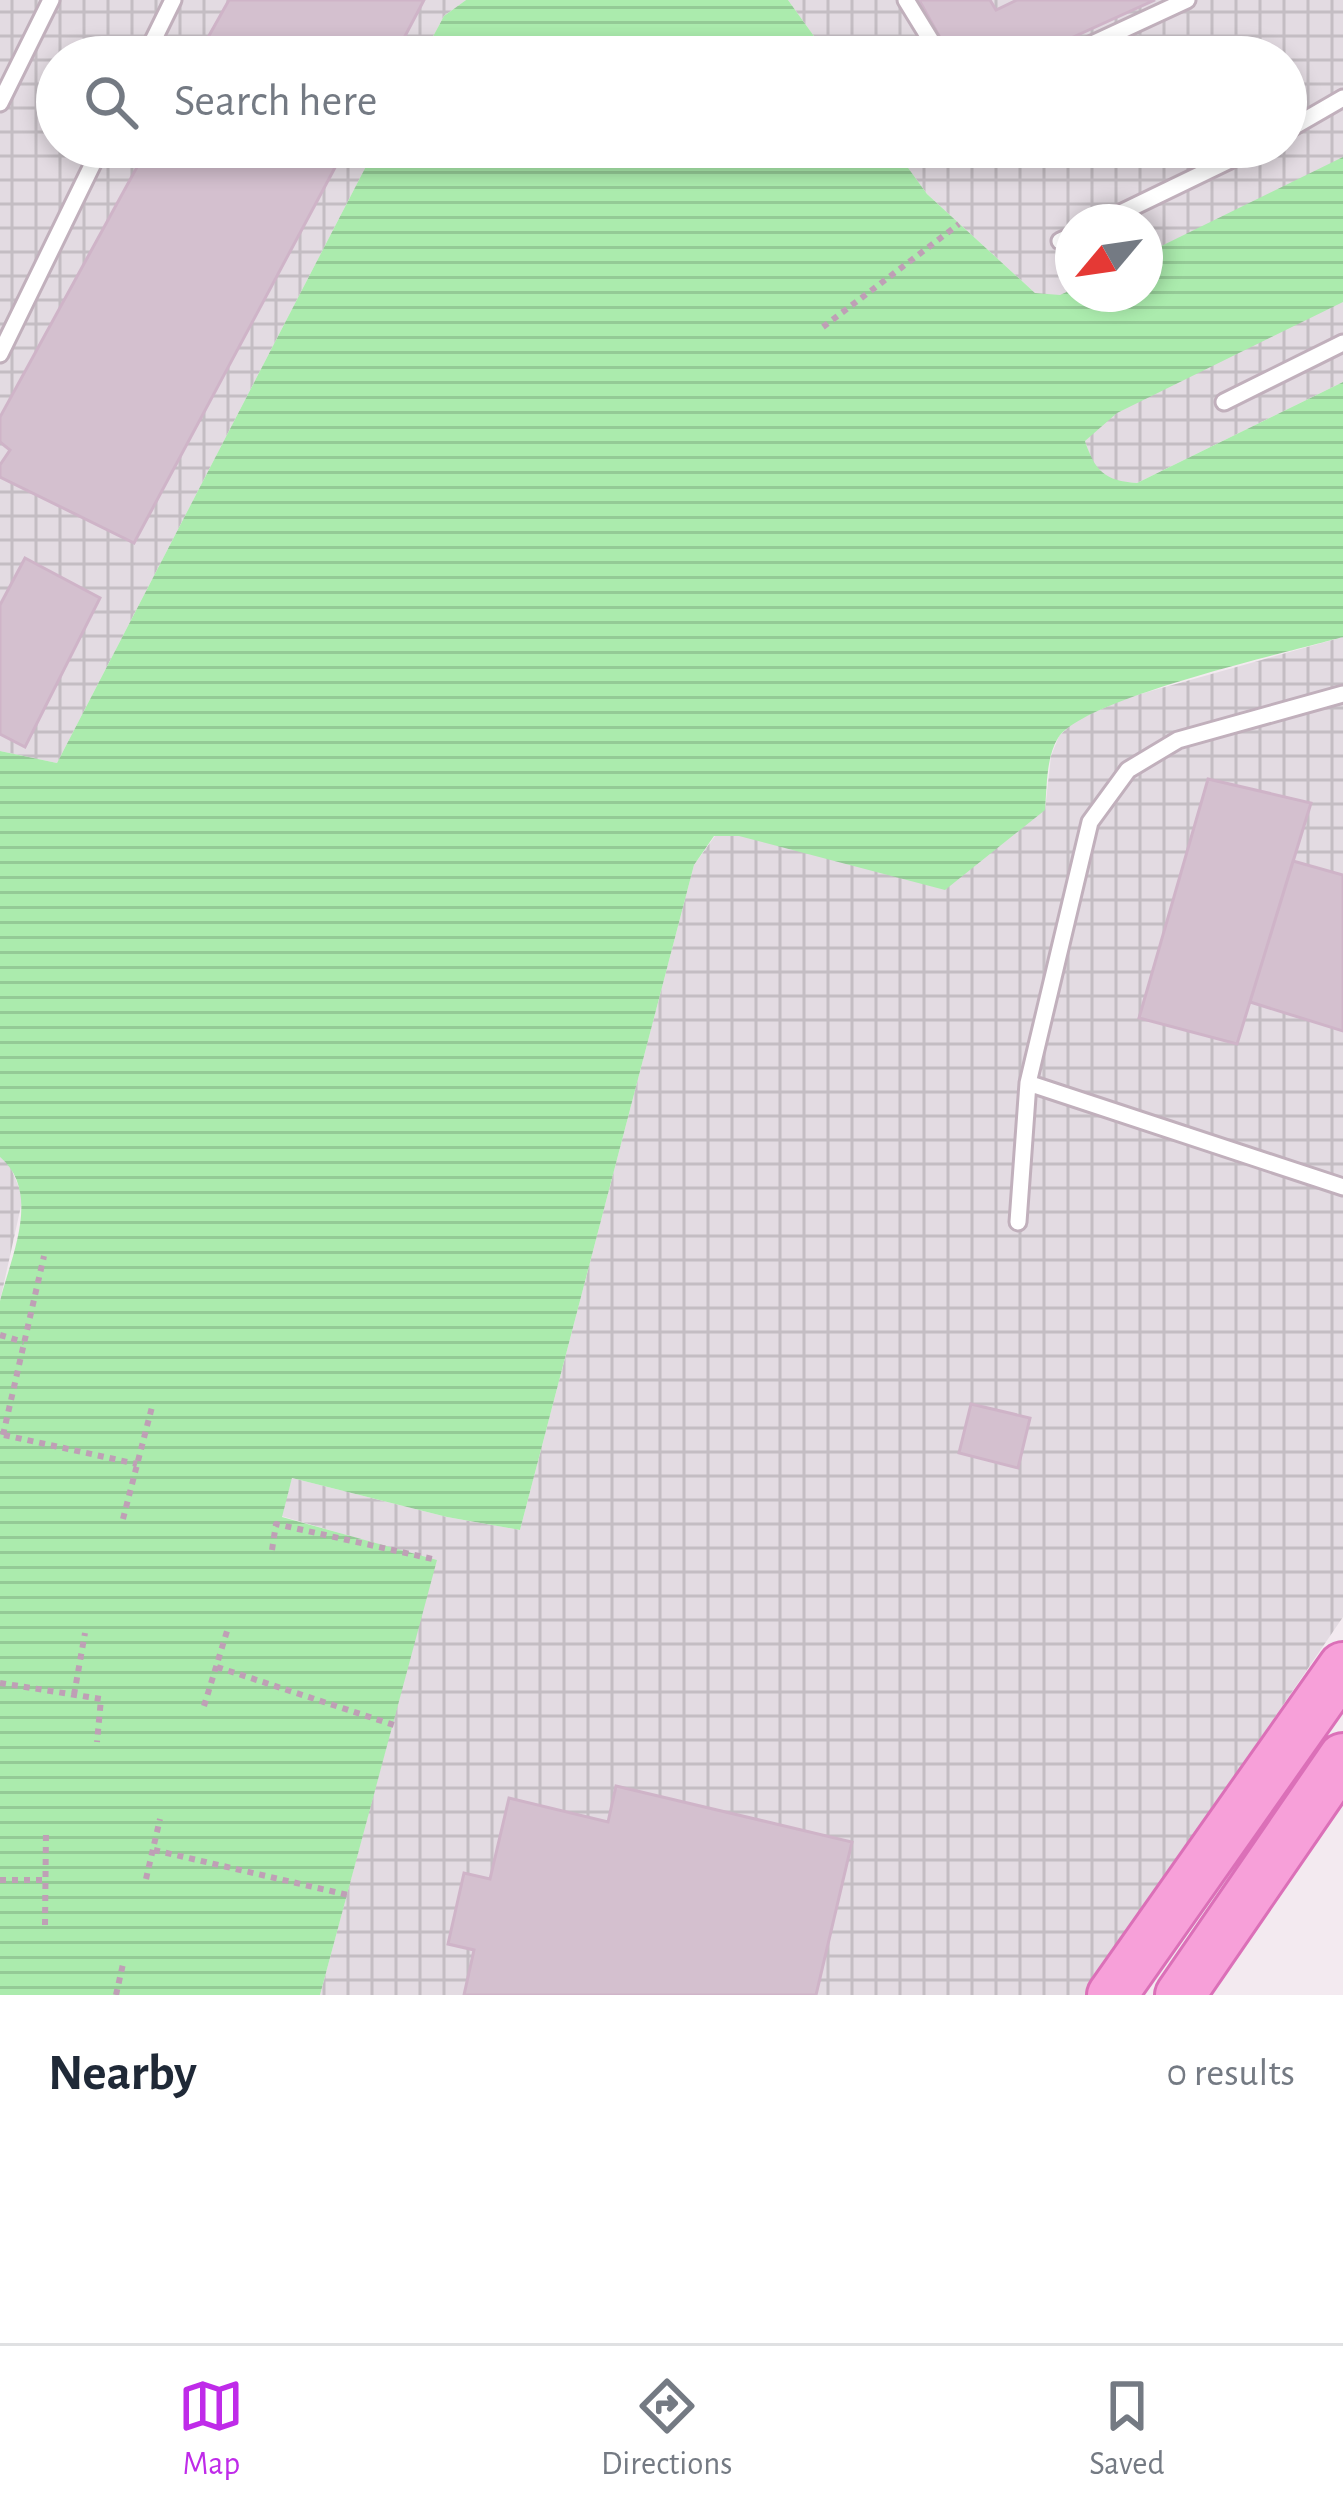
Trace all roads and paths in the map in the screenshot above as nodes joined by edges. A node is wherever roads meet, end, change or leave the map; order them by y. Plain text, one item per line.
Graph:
1 (51, 0) edge
2 (173, 0) edge
3 (907, 0) edge
4 (1187, 0) edge
5 (155, 36) edge
6 (928, 36) edge
7 (1109, 36) edge
8 (1343, 98) edge
9 (0, 103) edge
10 (1307, 118) edge
11 (91, 168) edge
12 (1214, 168) edge
13 (1139, 204) edge
14 (959, 224) dead end
15 (823, 327) dead end
16 (1343, 343) edge
17 (0, 354) edge
18 (1224, 402) dead end
19 (1343, 694) edge
20 (1028, 1083) junction
21 (1343, 1187) edge
22 (1018, 1222) dead end
23 (44, 1256) dead end
24 (0, 1336) edge
25 (24, 1342) junction
26 (153, 1403) dead end
27 (1, 1434) edge
28 (137, 1464) junction
29 (123, 1519) dead end
30 (272, 1550) dead end
31 (436, 1560) dead end
32 (228, 1628) dead end
33 (85, 1633) dead end
34 (217, 1667) junction
35 (1343, 1667) edge
36 (0, 1683) edge
37 (74, 1695) junction
38 (204, 1706) dead end
39 (394, 1725) dead end
40 (97, 1742) dead end
41 (1343, 1758) edge
42 (160, 1819) dead end
43 (46, 1830) dead end
44 (1223, 1836) junction
45 (154, 1850) junction
46 (1270, 1863) junction
47 (146, 1879) dead end
48 (0, 1880) edge
49 (45, 1880) junction
50 (348, 1895) dead end
51 (45, 1925) dead end
52 (123, 1964) dead end
53 (116, 1995) edge
54 (1112, 1995) edge
55 (1180, 1995) edge

1 - 9 lane
2 - 5 lane
3 - 6 lane
4 - 7 lane
8 - 10 lane
11 - 17 lane
12 - 13 lane
14 - 15 path
16 - 18 lane
19 - 20 lane
20 - 21 lane
20 - 22 lane
23 - 25 path
24 - 25 path
25 - 27 path
26 - 28 path
27 - 28 path
28 - 29 path
30 - 31 path
32 - 34 path
33 - 37 path
34 - 38 path
34 - 39 path
35 - 44 main road
36 - 37 path
37 - 40 path
41 - 46 main road
42 - 45 path
43 - 49 path
44 - 46 main road
44 - 54 main road
45 - 47 path
45 - 50 path
46 - 55 main road
48 - 49 path
49 - 51 path
52 - 53 path

